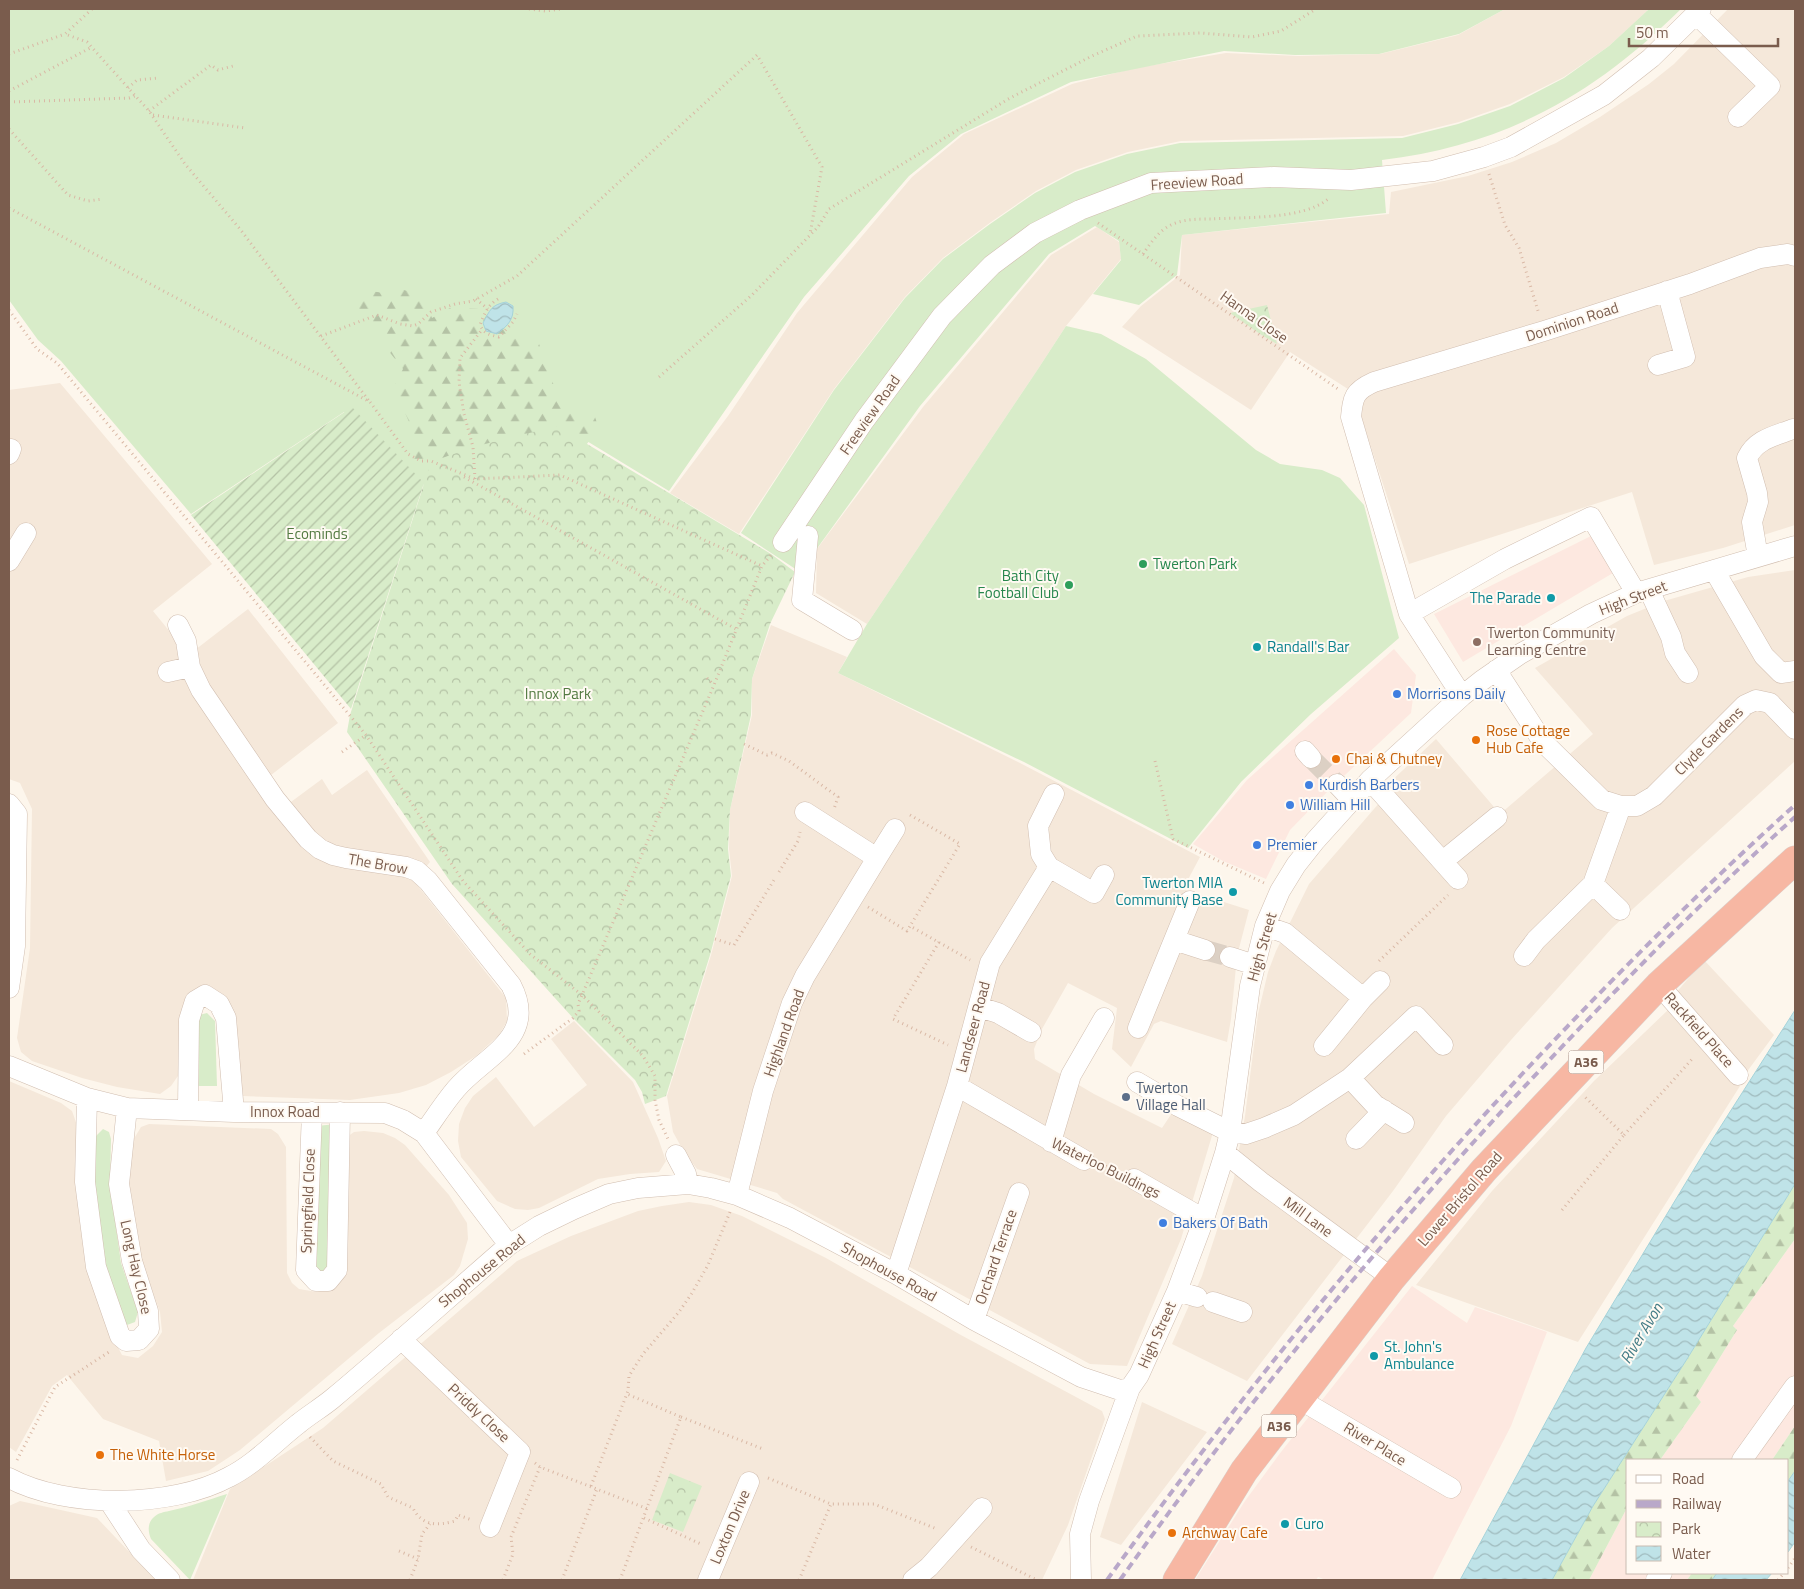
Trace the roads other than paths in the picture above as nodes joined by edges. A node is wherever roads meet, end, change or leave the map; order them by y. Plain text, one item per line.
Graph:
1 (1698, 11) edge
2 (1738, 118) dead end
3 (1795, 256) edge
4 (1667, 291) junction
5 (1658, 365) dead end
6 (1793, 430) dead end
7 (26, 532) dead end
8 (1795, 546) edge
9 (1758, 557) junction
10 (9, 561) edge
11 (1714, 570) junction
12 (1642, 591) junction
13 (1409, 614) junction
14 (178, 625) dead end
15 (852, 630) dead end
16 (190, 667) junction
17 (1496, 670) junction
18 (168, 672) dead end
19 (1795, 672) edge
20 (1688, 673) dead end
21 (1462, 696) junction
22 (1795, 729) edge
23 (1370, 780) junction
24 (1337, 784) tunnel mouth
25 (1054, 794) dead end
26 (1352, 800) junction
27 (9, 804) edge
28 (1621, 806) junction
29 (805, 812) dead end
30 (1497, 817) dead end
31 (895, 829) road end
32 (877, 858) junction
33 (1795, 860) edge
34 (1443, 861) junction
35 (1049, 867) junction
36 (1104, 875) dead end
37 (1458, 879) road end
38 (1593, 884) junction
39 (1190, 901) dead end
40 (1620, 910) dead end
41 (1265, 926) junction
42 (1174, 940) junction
43 (1205, 950) tunnel mouth
44 (1524, 956) dead end
45 (1230, 958) tunnel mouth
46 (1255, 964) junction
47 (1379, 971) road end
48 (1659, 986) junction
49 (9, 988) edge
50 (1363, 998) junction
51 (979, 1007) junction
52 (1104, 1018) dead end
53 (1138, 1028) dead end
54 (1031, 1032) dead end
55 (1443, 1045) dead end
56 (1324, 1046) dead end
57 (9, 1066) edge
58 (1738, 1075) dead end
59 (1350, 1078) junction
60 (1137, 1082) dead end
61 (957, 1086) junction
62 (87, 1098) junction
63 (127, 1108) junction
64 (188, 1109) junction
65 (1384, 1110) junction
66 (234, 1112) junction
67 (312, 1112) junction
68 (340, 1112) junction
69 (1404, 1123) dead end
70 (1230, 1132) junction
71 (424, 1133) junction
72 (1356, 1139) dead end
73 (1051, 1142) junction
74 (1225, 1153) junction
75 (676, 1155) road end
76 (1084, 1160) road end
77 (1134, 1179) road end
78 (688, 1184) junction
79 (1019, 1193) dead end
80 (737, 1195) junction
81 (1204, 1219) junction
82 (510, 1245) junction
83 (896, 1274) junction
84 (1392, 1278) junction
85 (1177, 1291) junction
86 (1242, 1312) dead end
87 (974, 1320) junction
88 (401, 1340) junction
89 (1795, 1386) edge
90 (1130, 1388) junction
91 (1299, 1399) junction
92 (1743, 1459) edge
93 (11, 1477) edge
94 (755, 1479) road end
95 (1451, 1488) dead end
96 (109, 1501) junction
97 (982, 1508) dead end
98 (490, 1527) dead end
99 (716, 1578) edge
100 (170, 1580) edge
101 (913, 1580) edge
102 (1080, 1580) edge
103 (1177, 1580) edge

1 - 2 street
1 - 15 street, Freeview Road
3 - 4 street, Dominion Road
4 - 5 street
4 - 13 street, Dominion Road
6 - 9 street
7 - 10 street
8 - 9 street, High Street
9 - 11 street, High Street
11 - 12 street, High Street
11 - 19 street
12 - 13 street
12 - 17 street, High Street
12 - 20 street
13 - 21 street
14 - 16 street, The Brow
16 - 18 street
16 - 71 street, The Brow
17 - 21 street, High Street
17 - 28 street
21 - 23 street, High Street
22 - 28 street, Clyde Gardens
23 - 26 street, High Street
23 - 34 street
24 - 26 street
25 - 35 street
26 - 41 street, High Street
27 - 49 street
28 - 38 street
29 - 32 street
30 - 34 street
31 - 32 street, Highland Road
32 - 80 street, Highland Road
33 - 48 highway, Lower Bristol Road / A36
34 - 37 street
35 - 36 street
35 - 51 street, Landseer Road
38 - 40 street
38 - 44 street
39 - 42 street
41 - 46 street, High Street
41 - 50 street
42 - 43 street
42 - 53 street
45 - 46 street
46 - 70 street, High Street
47 - 50 street
48 - 58 street, Rackfield Place
48 - 84 highway, Lower Bristol Road / A36
50 - 56 street
51 - 54 street
51 - 61 street, Landseer Road
52 - 73 street
55 - 59 street
57 - 62 street, Innox Road
59 - 65 street
59 - 70 street
60 - 70 street
61 - 73 street, Waterloo Buildings
61 - 83 street, Landseer Road
62 - 63 street, Innox Road
62 - 63 street, Long Hay Close
63 - 64 street, Innox Road
64 - 66 street, Innox Road
64 - 66 street
65 - 69 street
65 - 72 street
66 - 67 street, Innox Road
67 - 68 street, Innox Road
67 - 68 street, Springfield Close
68 - 71 street, Innox Road
70 - 74 street, High Street
71 - 82 street, Innox Road
73 - 76 street, Waterloo Buildings
74 - 81 street, High Street
74 - 84 street, Mill Lane
75 - 78 street
77 - 81 street, Waterloo Buildings
78 - 80 street, Shophouse Road
78 - 82 street, Shophouse Road
79 - 87 street, Orchard Terrace
80 - 83 street, Shophouse Road
81 - 85 street, High Street
82 - 88 street, Shophouse Road
83 - 87 street, Shophouse Road
84 - 91 highway, Lower Bristol Road / A36
85 - 86 street
85 - 90 street, High Street
87 - 90 street, Shophouse Road
88 - 96 street, Shophouse Road
88 - 98 street, Priddy Close
89 - 92 street
90 - 102 street, High Street
91 - 95 street, River Place
91 - 103 highway, Lower Bristol Road / A36
93 - 96 street, Shophouse Road
94 - 99 street, Loxton Drive
96 - 100 street
97 - 101 street

